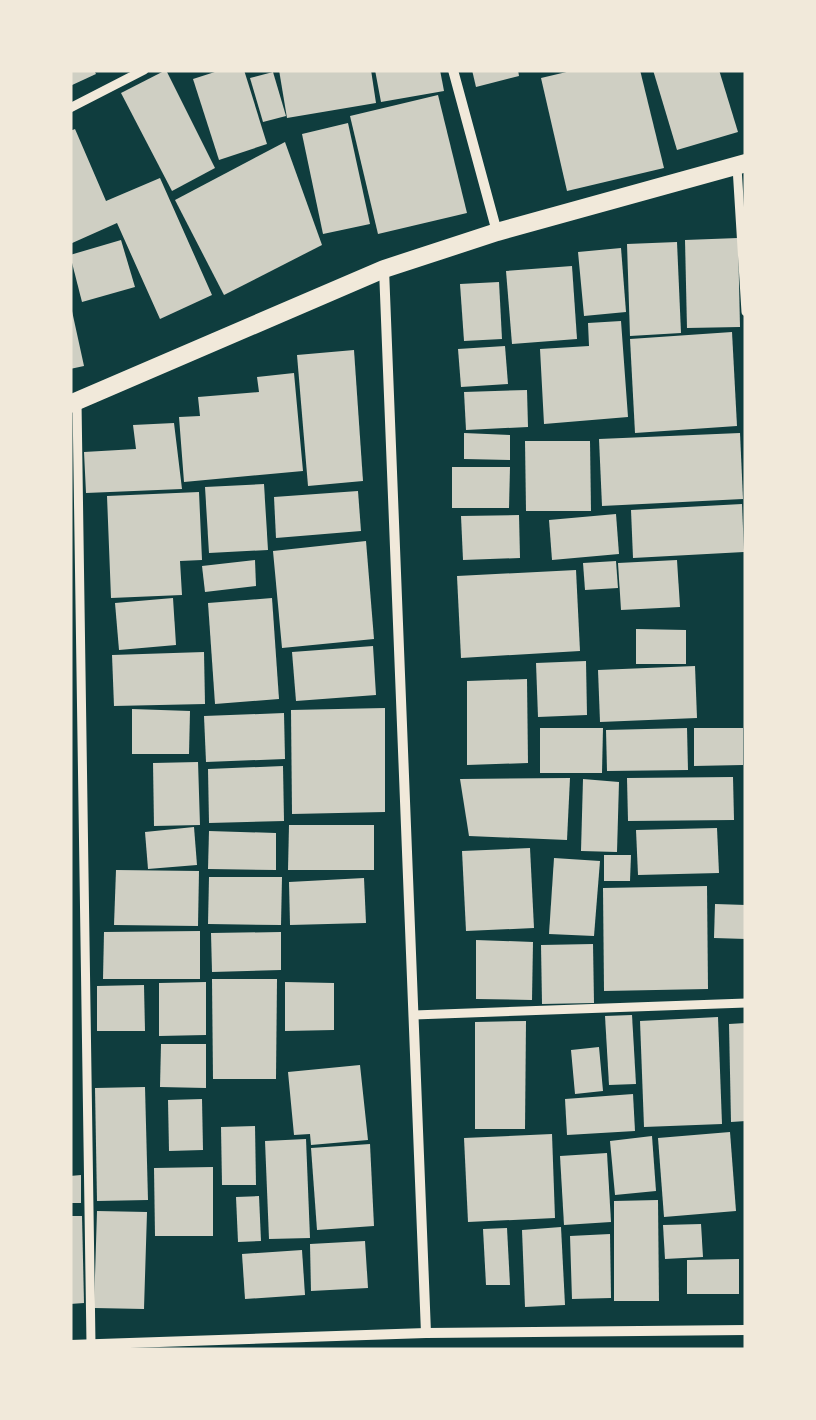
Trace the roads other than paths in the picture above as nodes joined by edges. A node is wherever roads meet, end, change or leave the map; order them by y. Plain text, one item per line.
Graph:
1 (144, 70) edge
2 (453, 70) edge
3 (70, 108) edge
4 (742, 165) edge
5 (497, 232) junction
6 (384, 269) junction
7 (746, 312) edge
8 (73, 403) edge
9 (746, 1003) edge
10 (414, 1015) junction
11 (746, 1330) edge
12 (426, 1333) junction
13 (91, 1344) junction
14 (70, 1345) edge

1 - 3 street
2 - 5 street
4 - 5 street
4 - 7 street
5 - 6 street
6 - 8 street
6 - 10 street
8 - 13 street
9 - 10 street
10 - 12 street
11 - 12 street
12 - 13 street
13 - 14 street

